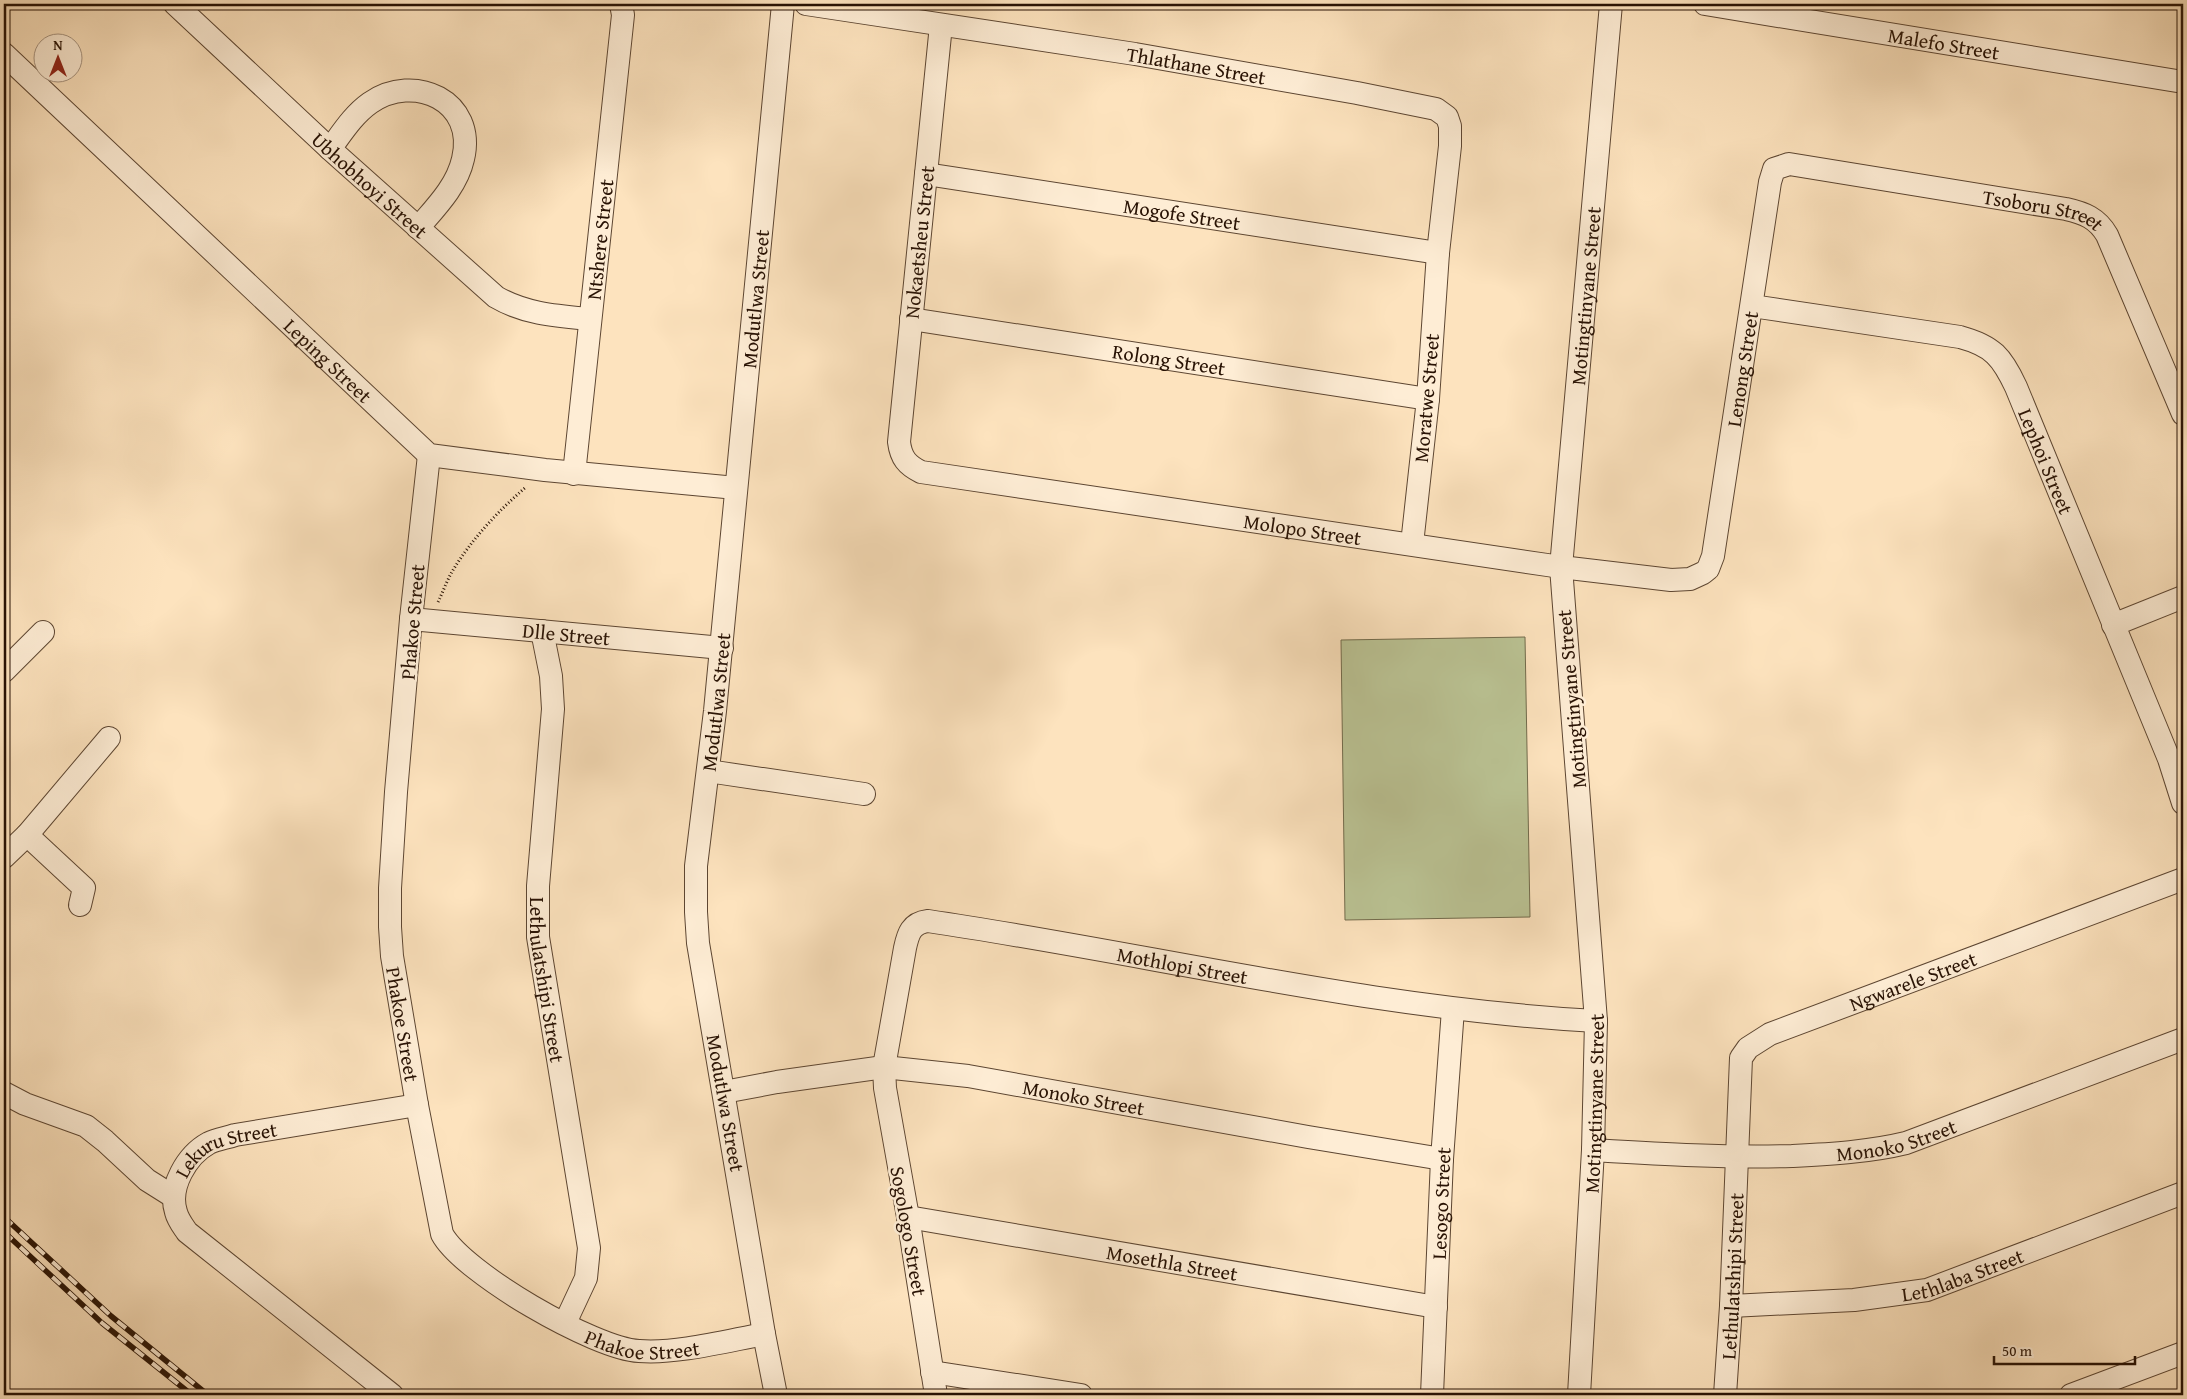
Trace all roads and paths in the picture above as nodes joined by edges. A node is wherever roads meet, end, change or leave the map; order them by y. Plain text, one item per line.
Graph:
1 (175, 4) edge
2 (622, 4) edge
3 (784, 4) edge
4 (806, 4) edge
5 (1611, 4) edge
6 (1705, 4) edge
7 (941, 25) junction
8 (4, 54) edge
9 (2183, 82) edge
10 (330, 149) junction
11 (1780, 166) joint
12 (926, 174) junction
13 (418, 228) junction
14 (1438, 252) junction
15 (1752, 306) junction
16 (590, 319) junction
17 (911, 319) junction
18 (1428, 399) junction
19 (2183, 414) edge
20 (429, 455) junction
21 (904, 459) joint
22 (545, 470) junction
23 (574, 474) junction
24 (736, 488) junction
25 (1412, 544) junction
26 (1560, 567) junction
27 (1703, 573) joint
28 (2183, 596) edge
29 (419, 620) junction
30 (2113, 625) junction
31 (542, 631) junction
32 (43, 632) dead end
33 (722, 648) junction
34 (4, 671) edge
35 (110, 738) dead end
36 (2176, 756) edge
37 (708, 771) junction
38 (864, 794) dead end
39 (2183, 803) edge
40 (27, 835) junction
41 (4, 857) edge
42 (2183, 878) edge
43 (80, 905) dead end
44 (1453, 1009) junction
45 (1596, 1020) junction
46 (2183, 1039) edge
47 (884, 1067) junction
48 (724, 1092) junction
49 (4, 1093) edge
50 (417, 1105) junction
51 (1593, 1150) junction
52 (1737, 1157) junction
53 (1442, 1159) junction
54 (2183, 1194) edge
55 (174, 1197) junction
56 (908, 1217) junction
57 (1731, 1306) junction
58 (1436, 1307) junction
59 (565, 1323) junction
60 (764, 1334) junction
61 (2183, 1353) edge
62 (932, 1372) junction
63 (392, 1395) edge
64 (776, 1395) edge
65 (936, 1395) edge
66 (1080, 1395) edge
67 (1432, 1395) edge
68 (1579, 1395) edge
69 (1725, 1395) edge
70 (2071, 1395) edge

1 - 10 street, Ubhobhoyi Street
2 - 16 street, Ntshere Street
3 - 24 street, Modutlwa Street
4 - 7 street, Thlathane Street
5 - 26 street, Motingtinyane Street
6 - 9 street, Malefo Street
7 - 12 street, Nokaetsheu Street
7 - 14 street, Thlathane Street
8 - 20 street, Leping Street
10 - 13 street, Ubhobhoyi Street
10 - 13 street
11 - 15 street, Lenong Street
11 - 19 street, Tsoboru Street
12 - 14 street, Mogofe Street
12 - 17 street, Nokaetsheu Street
13 - 16 street, Ubhobhoyi Street
14 - 18 street, Moratwe Street
15 - 27 street, Lenong Street
15 - 30 street, Lephoi Street
16 - 23 street, Ntshere Street
17 - 18 street, Rolong Street
17 - 21 street, Nokaetsheu Street
18 - 25 street, Moratwe Street
20 - 22 street
20 - 29 street, Phakoe Street
21 - 25 street, Molopo Street
22 - 23 street
22 - 29 path
23 - 24 street
24 - 33 street, Modutlwa Street
25 - 26 street, Molopo Street
26 - 27 street, Molopo Street
26 - 45 street, Motingtinyane Street
28 - 30 street
29 - 31 street, Dlle Street
29 - 50 street, Phakoe Street
30 - 36 street, Lephoi Street
31 - 33 street, Dlle Street
31 - 59 street, Lethulatshipi Street
32 - 34 street
33 - 37 street, Modutlwa Street
35 - 40 street
36 - 39 street, Lephoi Street
37 - 38 street
37 - 48 street, Modutlwa Street
40 - 41 street
40 - 43 street
42 - 52 street, Ngwarele Street
44 - 45 street, Mothlopi Street
44 - 47 street, Mothlopi Street
44 - 53 street, Lesogo Street
45 - 51 street, Motingtinyane Street
46 - 52 street, Monoko Street
47 - 48 street, Monoko Street
47 - 53 street, Monoko Street
47 - 56 street, Sogologo Street
48 - 60 street, Modutlwa Street
49 - 55 street
50 - 55 street, Lekuru Street
50 - 59 street, Phakoe Street
51 - 52 street, Monoko Street
51 - 68 street, Motingtinyane Street
52 - 57 street, Lethulatshipi Street
53 - 58 street, Lesogo Street
54 - 57 street, Lethlaba Street
55 - 63 street, Lekuru Street
56 - 58 street, Mosethla Street
56 - 62 street, Sogologo Street
57 - 69 street, Lethulatshipi Street
58 - 67 street, Lesogo Street
59 - 60 street, Phakoe Street
60 - 64 street, Modutlwa Street
61 - 70 street
62 - 65 street, Sogologo Street
62 - 66 street

